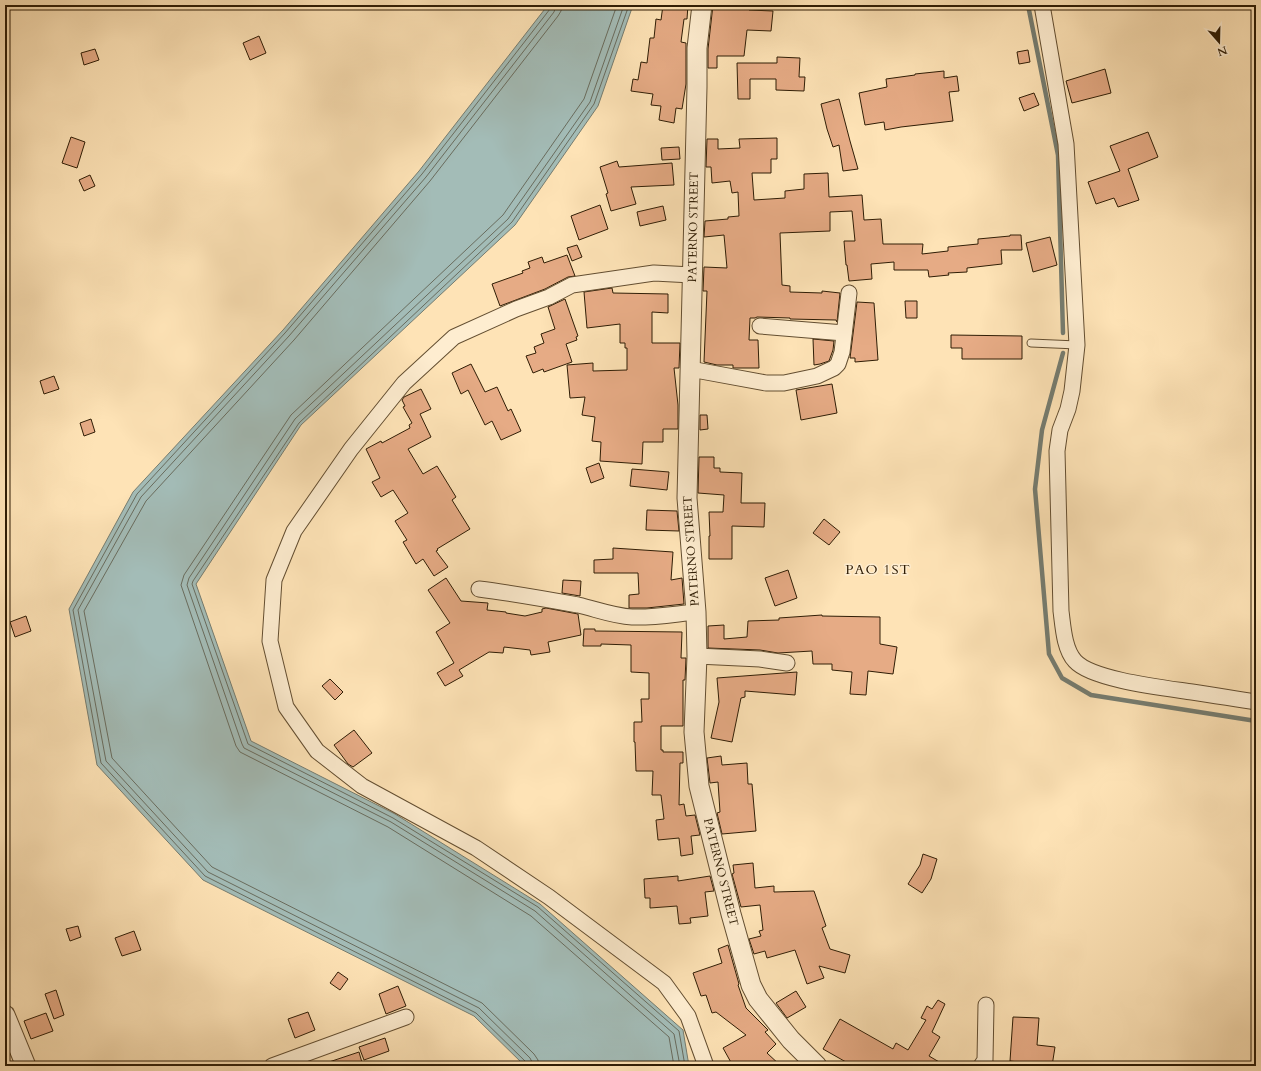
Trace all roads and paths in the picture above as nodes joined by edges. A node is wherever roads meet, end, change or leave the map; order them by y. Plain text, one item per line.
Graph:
1 (702, 5) edge
2 (1042, 5) edge
3 (692, 275) junction
4 (849, 293) dead end
5 (760, 326) dead end
6 (844, 333) junction
7 (1031, 343) dead end
8 (1077, 345) junction
9 (690, 369) junction
10 (479, 589) dead end
11 (696, 612) junction
12 (697, 656) junction
13 (788, 663) dead end
14 (1256, 702) edge
15 (986, 1005) dead end
16 (5, 1015) edge
17 (406, 1017) dead end
18 (26, 1066) edge
19 (272, 1066) edge
20 (706, 1066) edge
21 (817, 1066) edge
22 (981, 1066) edge

1 - 3 street, PATERNO STREET
2 - 8 street
3 - 9 street, PATERNO STREET
3 - 20 street
4 - 6 street
5 - 6 street
6 - 9 street
7 - 8 lane
8 - 14 street
9 - 11 street, PATERNO STREET
10 - 11 street
11 - 12 street, PATERNO STREET
12 - 13 street
12 - 21 street, PATERNO STREET
15 - 22 street
16 - 18 street
17 - 19 street

